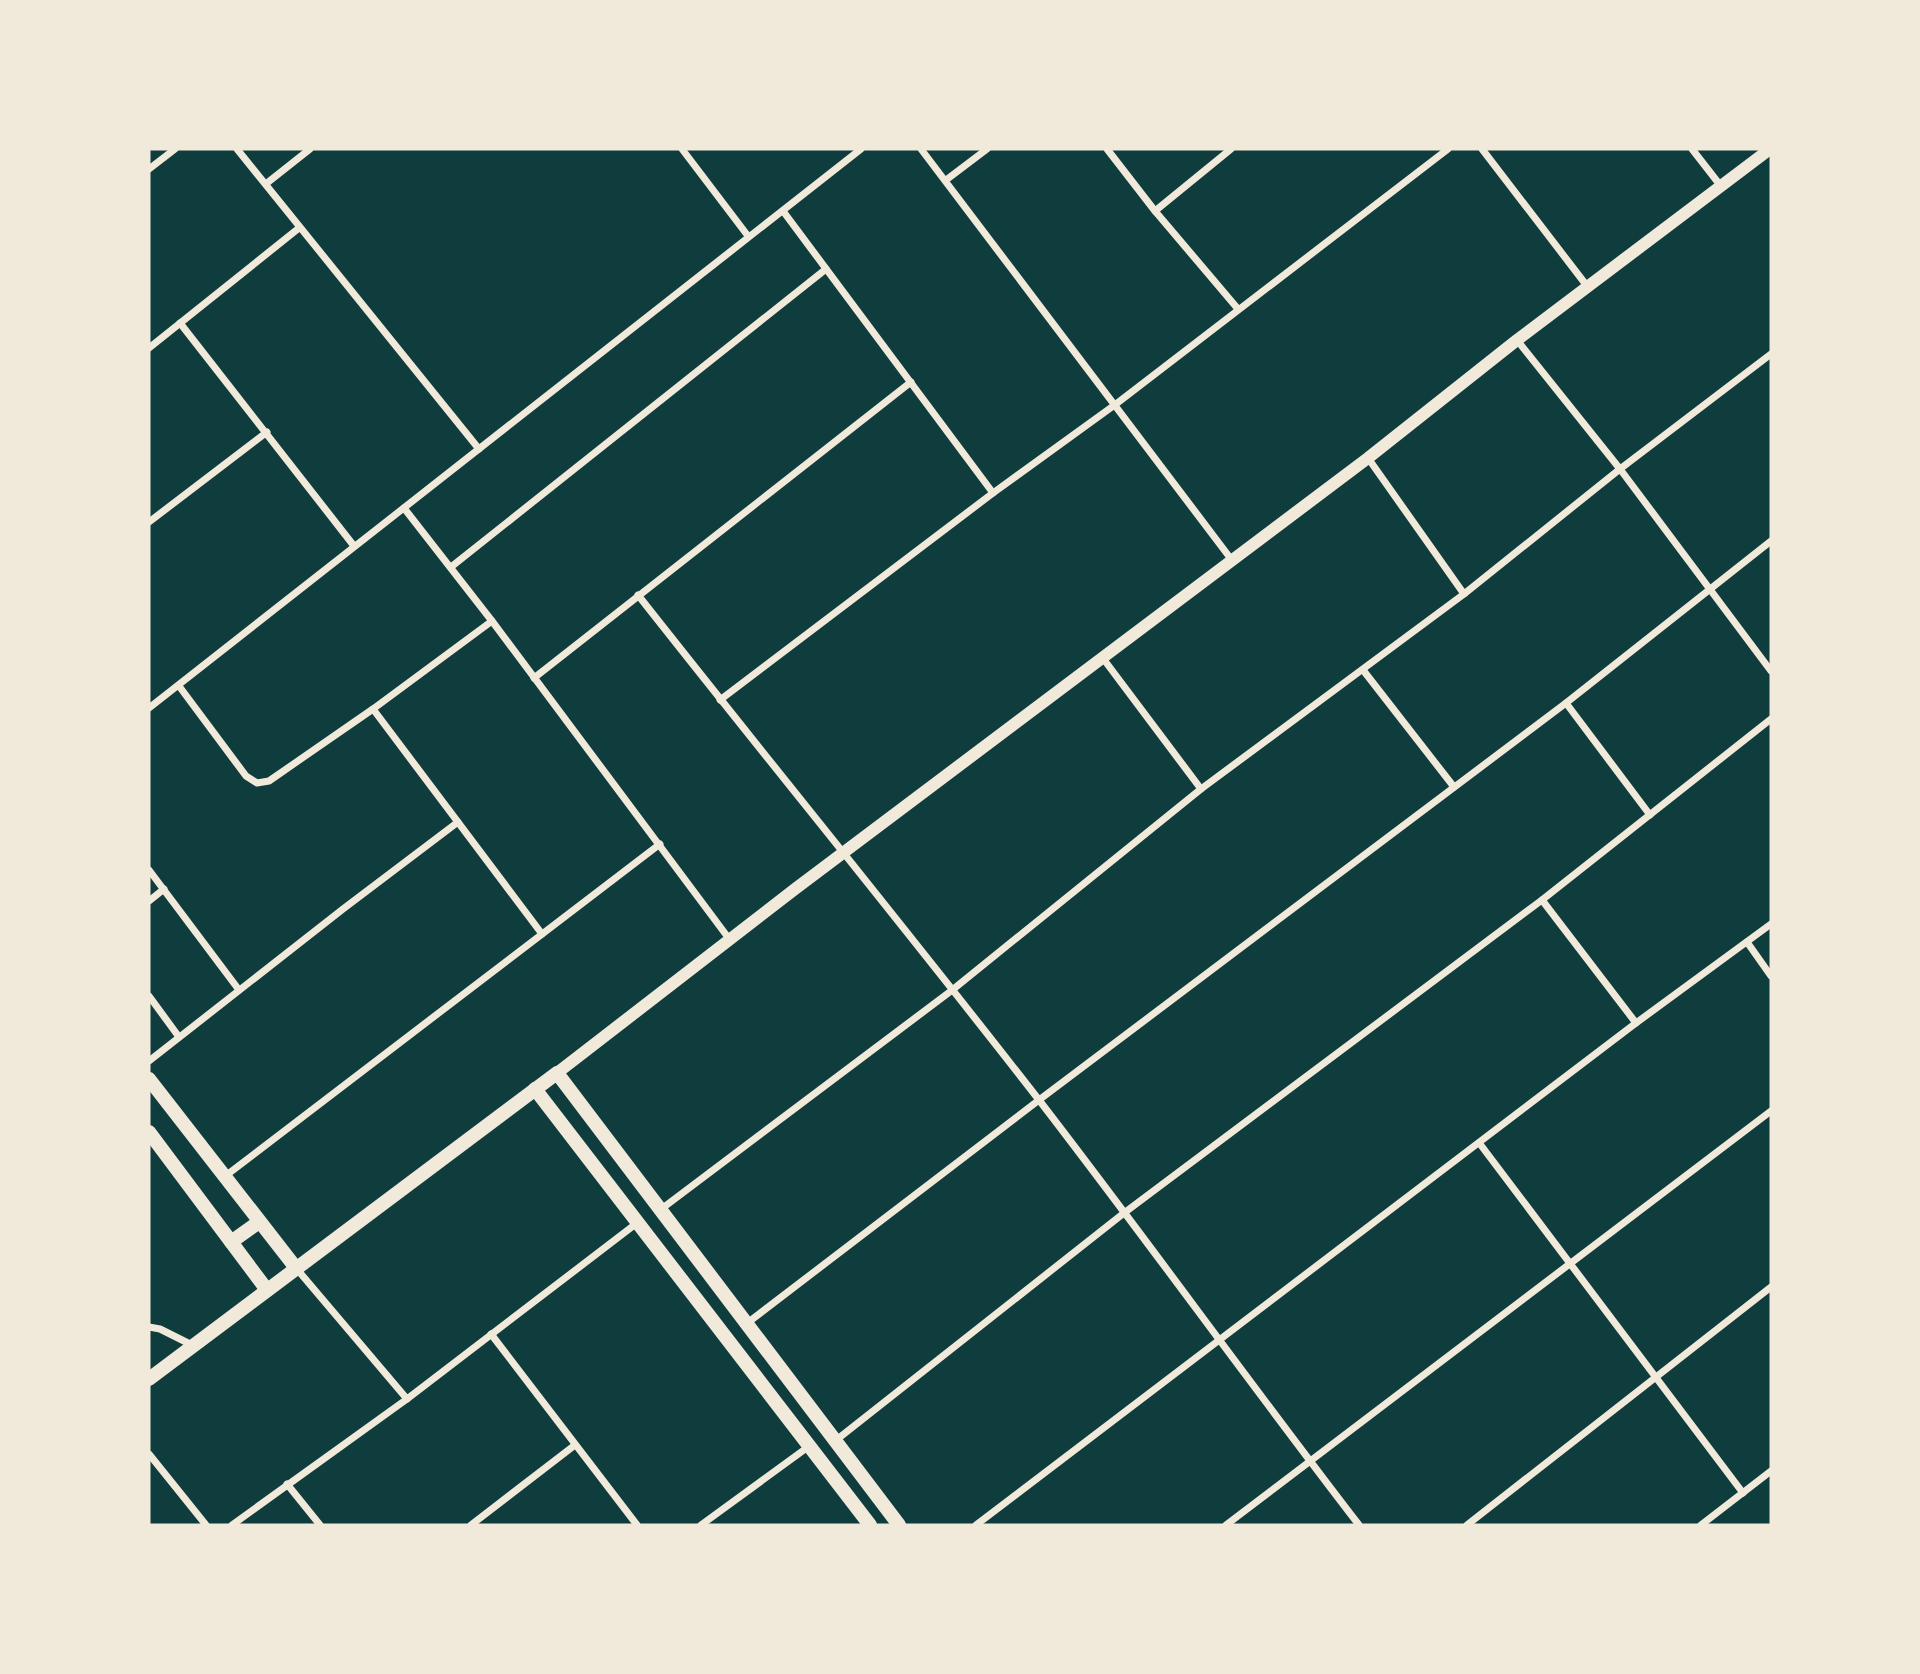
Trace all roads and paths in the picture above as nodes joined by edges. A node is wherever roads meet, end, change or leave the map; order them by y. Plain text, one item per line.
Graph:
1 (175, 149) edge
2 (237, 149) edge
3 (310, 149) edge
4 (682, 149) edge
5 (861, 149) edge
6 (921, 149) edge
7 (987, 149) edge
8 (1107, 149) edge
9 (1231, 149) edge
10 (1448, 149) edge
11 (1482, 149) edge
12 (1692, 149) edge
13 (1770, 149) edge
14 (149, 169) edge
15 (946, 180) junction
16 (267, 183) junction
17 (1720, 185) junction
18 (783, 211) junction
19 (1155, 211) junction
20 (299, 228) junction
21 (748, 236) junction
22 (826, 269) junction
23 (1587, 286) junction
24 (1238, 309) junction
25 (180, 323) junction
26 (1517, 340) junction
27 (149, 348) edge
28 (1771, 354) edge
29 (911, 382) junction
30 (1116, 404) junction
31 (267, 432) junction
32 (479, 449) junction
33 (1368, 457) junction
34 (1620, 469) junction
35 (993, 493) junction
36 (404, 508) junction
37 (149, 522) edge
38 (1771, 541) edge
39 (354, 545) junction
40 (1231, 559) junction
41 (451, 567) junction
42 (1708, 589) junction
43 (638, 594) junction
44 (1464, 594) junction
45 (492, 621) junction
46 (1102, 657) junction
47 (1363, 670) junction
48 (1771, 671) edge
49 (534, 678) junction
50 (179, 686) junction
51 (720, 700) junction
52 (1566, 703) junction
53 (149, 708) edge
54 (373, 709) junction
55 (1771, 719) edge
56 (1454, 786) junction
57 (1201, 789) junction
58 (1650, 815) junction
59 (458, 822) junction
60 (660, 844) junction
61 (845, 852) junction
62 (149, 870) edge
63 (164, 889) junction
64 (1542, 900) junction
65 (149, 901) edge
66 (1771, 924) edge
67 (542, 934) junction
68 (730, 940) junction
69 (1747, 942) junction
70 (1771, 976) edge
71 (239, 990) junction
72 (951, 990) junction
73 (149, 996) edge
74 (1636, 1023) junction
75 (179, 1037) junction
76 (149, 1061) edge
77 (557, 1073) junction
78 (149, 1079) edge
79 (534, 1089) junction
80 (1039, 1100) junction
81 (1771, 1111) edge
82 (149, 1132) edge
83 (1480, 1144) junction
84 (225, 1177) junction
85 (660, 1210) junction
86 (1124, 1213) junction
87 (259, 1222) junction
88 (638, 1223) junction
89 (231, 1242) junction
90 (1570, 1265) junction
91 (296, 1268) junction
92 (1771, 1287) edge
93 (267, 1290) junction
94 (746, 1325) junction
95 (149, 1327) edge
96 (491, 1334) junction
97 (1218, 1341) junction
98 (192, 1345) junction
99 (1654, 1377) junction
100 (149, 1379) edge
101 (407, 1398) junction
102 (834, 1441) junction
103 (575, 1446) junction
104 (808, 1447) junction
105 (149, 1454) edge
106 (1309, 1461) junction
107 (1771, 1471) edge
108 (287, 1484) junction
109 (1743, 1493) junction
110 (206, 1525) edge
111 (232, 1525) edge
112 (320, 1525) edge
113 (471, 1525) edge
114 (637, 1525) edge
115 (701, 1525) edge
116 (870, 1525) edge
117 (899, 1525) edge
118 (976, 1525) edge
119 (1226, 1525) edge
120 (1359, 1525) edge
121 (1467, 1525) edge
122 (1701, 1525) edge

1 - 14 street
2 - 16 street
3 - 16 street
4 - 21 street
5 - 18 street
6 - 15 street
7 - 15 street
8 - 19 street
9 - 19 street
10 - 24 street
11 - 23 street
12 - 17 street
13 - 17 street
15 - 30 street
16 - 20 street
17 - 23 street
18 - 21 street
18 - 22 street
19 - 24 street
20 - 25 street
20 - 32 street
21 - 32 street
22 - 29 street
22 - 41 street
23 - 26 street
24 - 30 street
25 - 27 street
25 - 31 street
26 - 33 street
26 - 34 street
28 - 34 street
29 - 35 street
29 - 43 street
30 - 35 street
30 - 40 street
31 - 37 street
31 - 39 street
32 - 36 street
33 - 40 street
33 - 44 street
34 - 42 street
34 - 44 street
35 - 51 street
36 - 39 street
36 - 41 street
38 - 42 street
39 - 50 street
40 - 46 street
41 - 45 street
42 - 48 street
42 - 52 street
43 - 49 street
43 - 51 street
44 - 47 street
45 - 49 street
45 - 54 street
46 - 57 street
46 - 61 street
47 - 56 street
47 - 57 street
49 - 60 street
50 - 53 street
50 - 54 street
51 - 61 street
52 - 56 street
52 - 58 street
54 - 59 street
55 - 58 street
56 - 80 street
57 - 72 street
58 - 64 street
59 - 67 street
59 - 71 street
60 - 67 street
60 - 68 street
61 - 68 street
61 - 72 street
62 - 63 street
63 - 65 street
63 - 71 street
64 - 74 street
64 - 86 street
66 - 69 street
67 - 84 street
68 - 77 street
69 - 70 street
69 - 74 street
71 - 75 street
72 - 80 street
72 - 85 street
73 - 75 street
74 - 83 street
75 - 76 street
77 - 79 main road
77 - 85 main road
78 - 84 main road
79 - 88 main road
79 - 91 main road
80 - 86 street
80 - 94 street
81 - 90 street
82 - 89 main road
83 - 90 street
83 - 97 street
84 - 87 main road
85 - 94 main road
86 - 97 street
86 - 102 street
87 - 89 main road
87 - 91 main road
88 - 96 street
88 - 104 main road
89 - 93 main road
90 - 99 street
90 - 106 street
91 - 93 main road
91 - 101 street
92 - 99 street
93 - 98 main road
94 - 102 main road
95 - 98 street
96 - 101 street
96 - 103 street
97 - 106 street
97 - 118 street
98 - 100 main road
99 - 109 street
99 - 121 street
101 - 108 street
102 - 117 main road
103 - 113 street
103 - 114 street
104 - 115 street
104 - 116 main road
105 - 110 street
106 - 119 street
106 - 120 street
107 - 109 street
108 - 111 street
108 - 112 street
109 - 122 street

